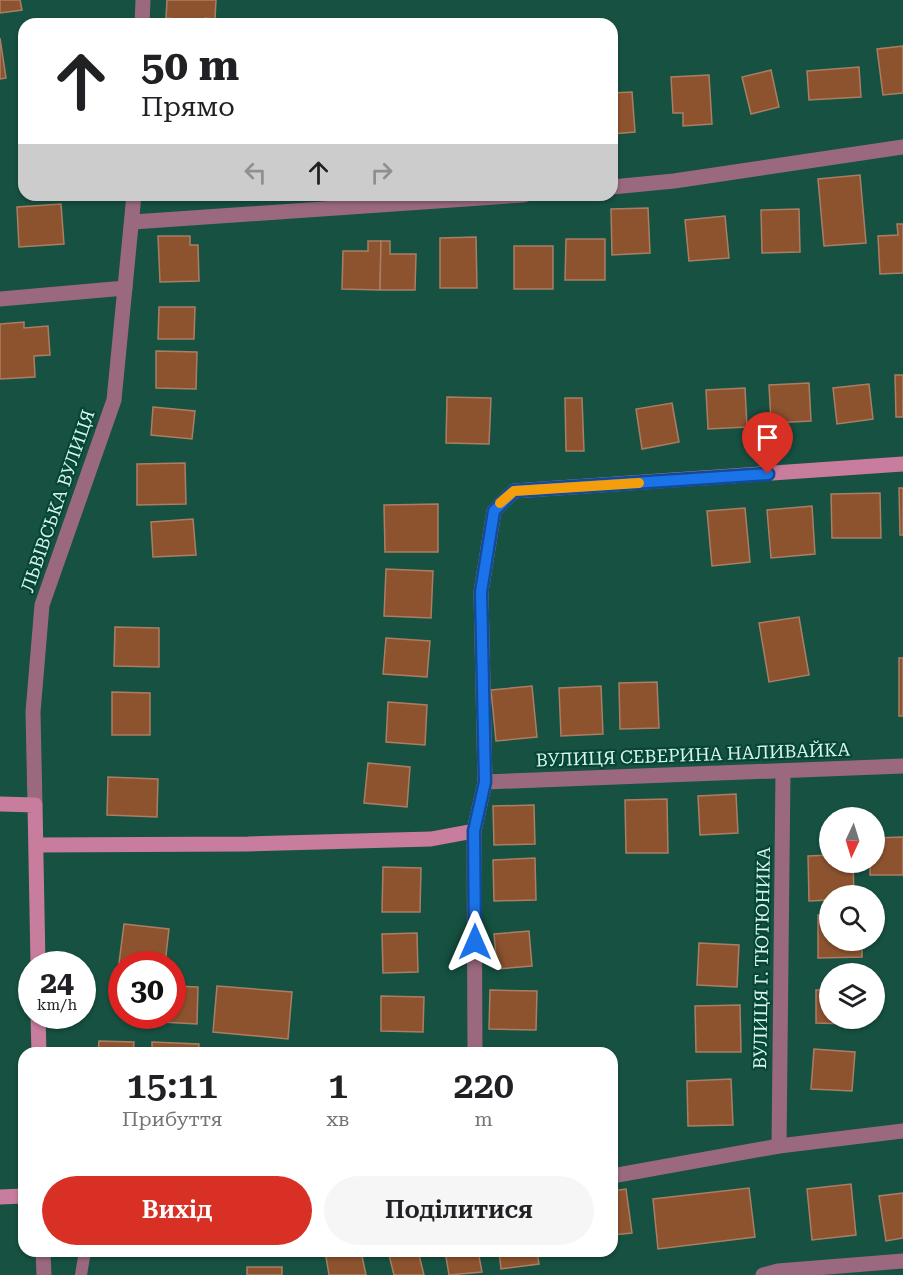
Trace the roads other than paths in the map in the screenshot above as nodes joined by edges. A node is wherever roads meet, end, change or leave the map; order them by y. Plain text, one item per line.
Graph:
1 (143, 0) edge
2 (142, 18) edge
3 (903, 147) edge
4 (618, 186) edge
5 (134, 201) edge
6 (437, 201) edge
7 (133, 222) junction
8 (125, 288) junction
9 (0, 299) edge
10 (903, 464) edge
11 (903, 766) edge
12 (783, 771) junction
13 (485, 782) junction
14 (0, 804) edge
15 (34, 805) junction
16 (474, 831) junction
17 (37, 845) junction
18 (38, 951) edge
19 (38, 1029) edge
20 (39, 1047) edge
21 (475, 1047) edge
22 (903, 1131) edge
23 (780, 1146) junction
24 (618, 1175) edge
25 (18, 1196) edge
26 (0, 1197) edge
27 (43, 1257) edge
28 (84, 1257) edge
29 (903, 1261) edge
30 (778, 1273) edge
31 (44, 1275) edge
32 (81, 1275) edge
33 (762, 1275) edge

1 - 2 street
3 - 4 street
5 - 7 street, ЛЬВІВСЬКА ВУЛИЦЯ
6 - 7 street
7 - 8 street, ЛЬВІВСЬКА ВУЛИЦЯ
8 - 9 street
8 - 15 street, ЛЬВІВСЬКА ВУЛИЦЯ
10 - 13 street
11 - 12 street, ВУЛИЦЯ СЕВЕРИНА НАЛИВАЙКА
12 - 13 street, ВУЛИЦЯ СЕВЕРИНА НАЛИВАЙКА
12 - 23 street, ВУЛИЦЯ Г. ТЮТЮНИКА
13 - 16 street
14 - 15 street
15 - 17 street, ЛЬВІВСЬКА ВУЛИЦЯ
16 - 17 street
16 - 21 street
17 - 18 street, ЛЬВІВСЬКА ВУЛИЦЯ
19 - 20 street
22 - 23 street
23 - 24 street
25 - 26 street
27 - 31 street
28 - 32 lane
29 - 30 street
30 - 33 street

